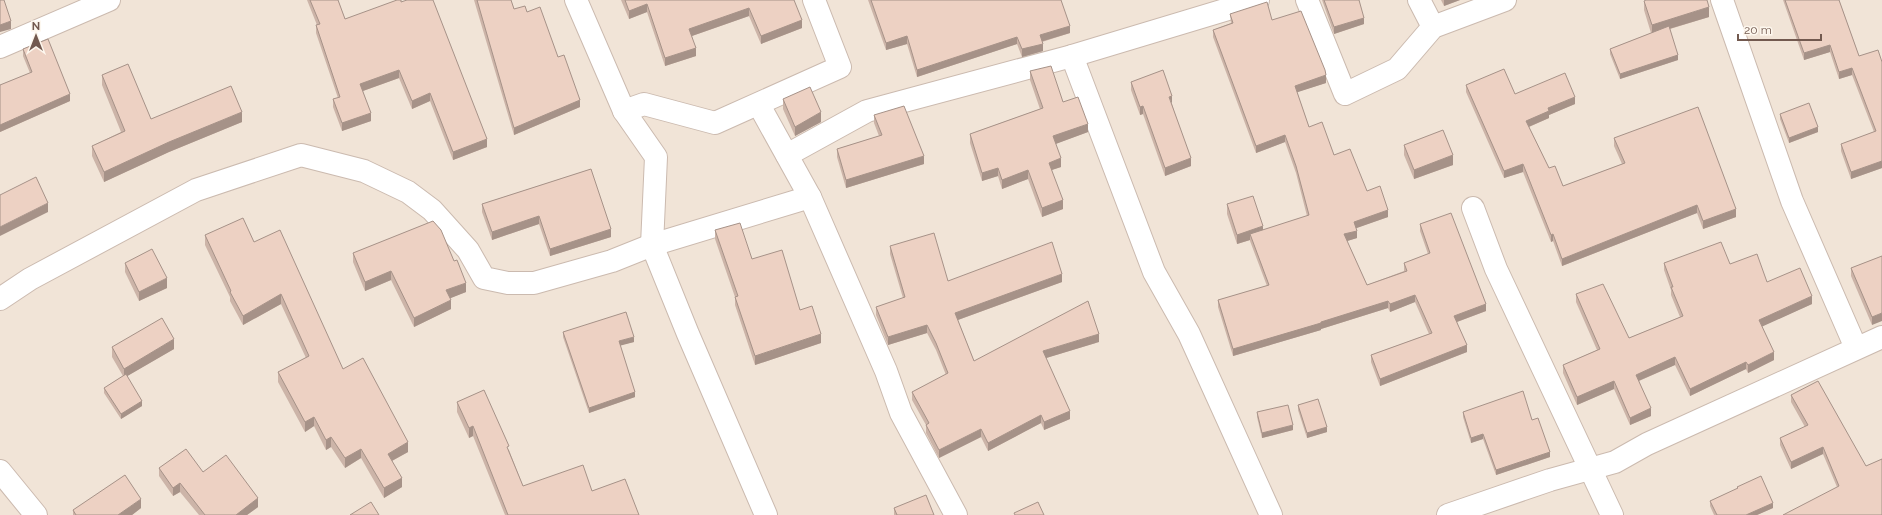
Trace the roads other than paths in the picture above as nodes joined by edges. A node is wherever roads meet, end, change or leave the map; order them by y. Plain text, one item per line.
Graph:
1 (576, 0) edge
2 (814, 0) edge
3 (1258, 0) edge
4 (1307, 0) edge
5 (1419, 0) edge
6 (1505, 0) edge
7 (1722, 0) edge
8 (105, 1) edge
9 (1433, 27) junction
10 (0, 47) edge
11 (1072, 56) junction
12 (759, 105) junction
13 (624, 111) junction
14 (787, 155) junction
15 (810, 197) junction
16 (1473, 208) dead end
17 (652, 244) junction
18 (0, 299) edge
19 (1882, 337) edge
20 (1856, 348) junction
21 (1591, 469) junction
22 (0, 471) edge
23 (36, 515) edge
24 (766, 515) edge
25 (956, 515) edge
26 (1271, 515) edge
27 (1448, 515) edge
28 (1612, 515) edge

1 - 13 street
2 - 12 street
3 - 11 street
4 - 9 street
5 - 9 street
6 - 9 street
7 - 20 street
8 - 10 street
11 - 14 street
11 - 26 street
12 - 13 street
12 - 14 street
13 - 17 street
14 - 15 street
15 - 17 street
15 - 25 street
16 - 21 street
17 - 18 street
17 - 24 street
19 - 20 street
20 - 21 street
21 - 27 street
21 - 28 street
22 - 23 street

